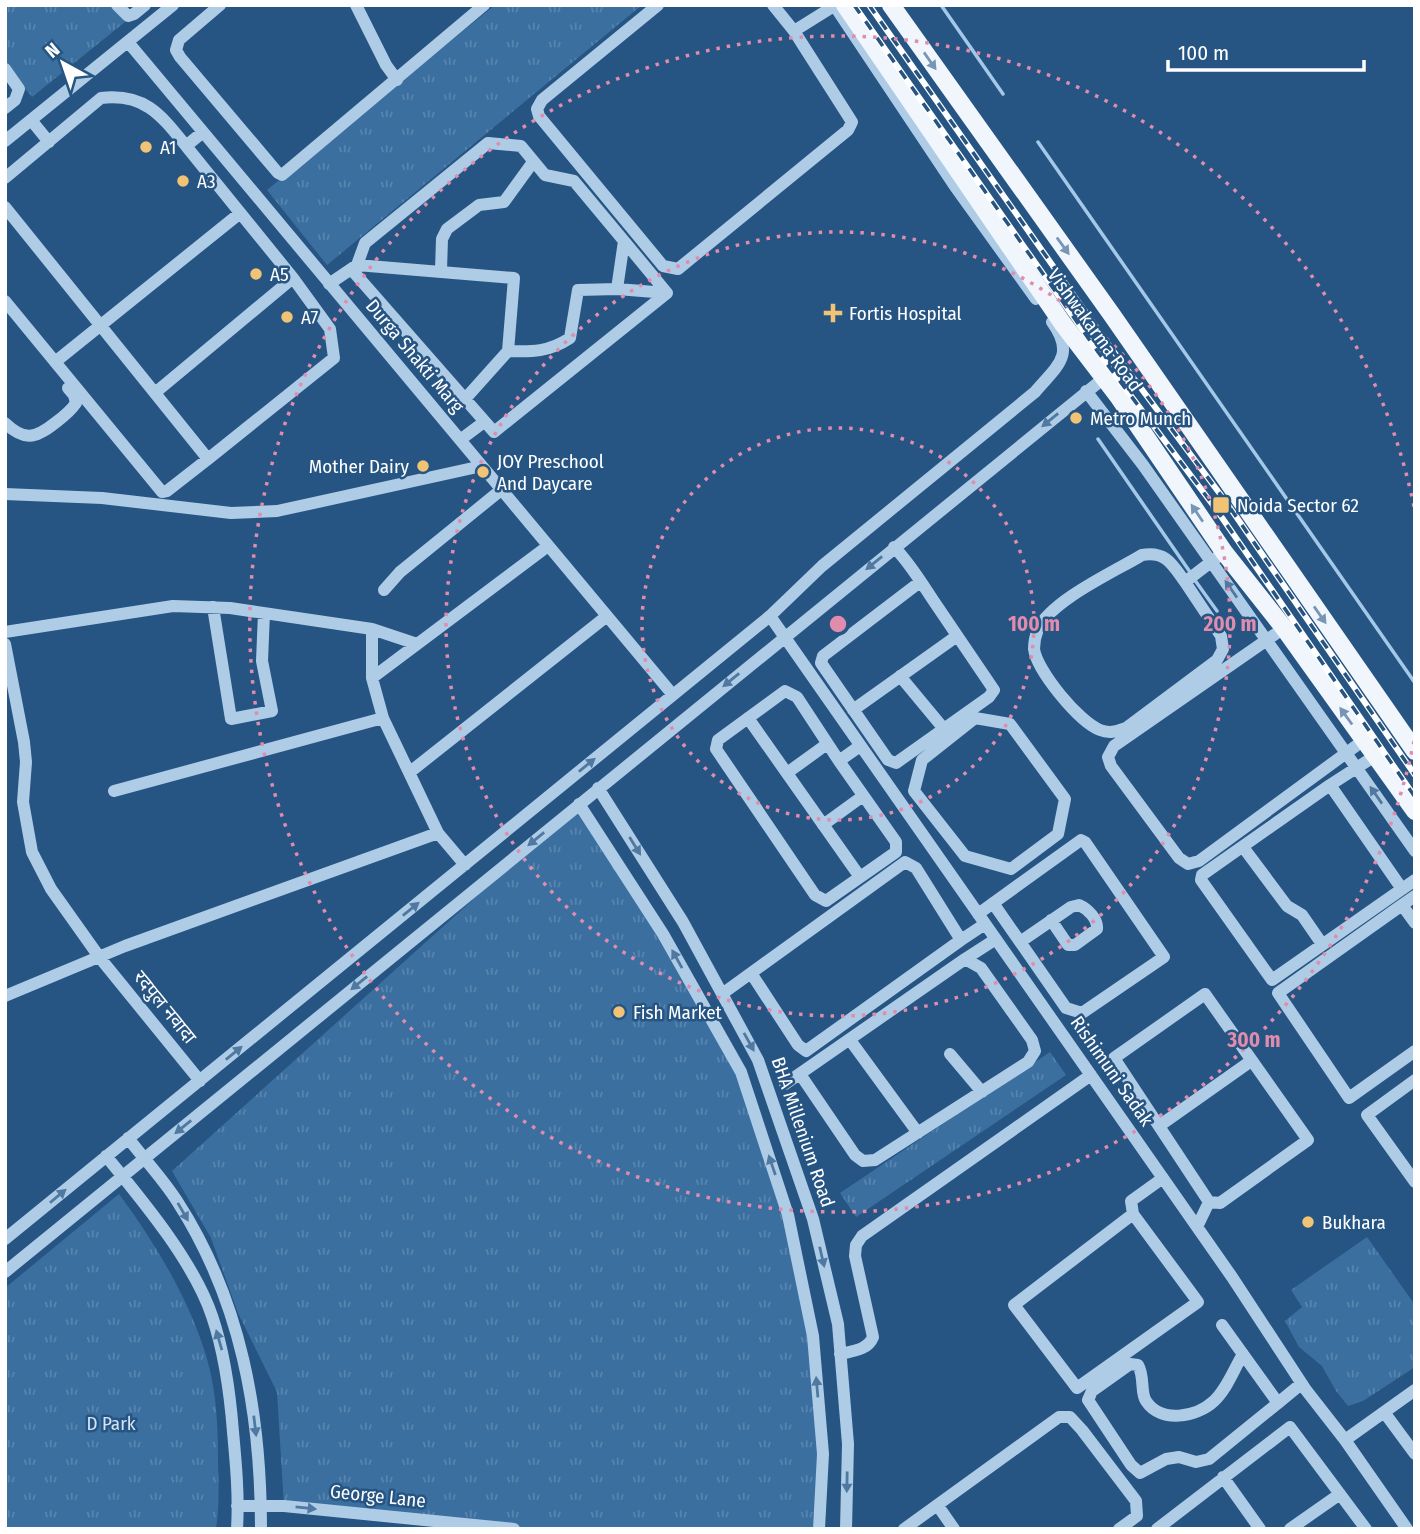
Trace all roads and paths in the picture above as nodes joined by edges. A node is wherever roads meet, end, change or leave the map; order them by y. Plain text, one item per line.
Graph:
1 (117, 5) edge
2 (145, 5) edge
3 (173, 5) edge
4 (220, 5) edge
5 (356, 5) edge
6 (484, 5) edge
7 (658, 5) edge
8 (773, 5) edge
9 (834, 5) edge
10 (845, 5) edge
11 (891, 5) edge
12 (794, 31) junction
13 (128, 42) junction
14 (5, 69) edge
15 (397, 80) junction
16 (898, 90) junction
17 (5, 108) edge
18 (31, 121) junction
19 (203, 132) junction
20 (5, 141) edge
21 (49, 142) junction
22 (186, 146) junction
23 (533, 162) junction
24 (5, 178) edge
25 (5, 206) edge
26 (239, 214) junction
27 (624, 242) junction
28 (354, 267) junction
29 (441, 270) junction
30 (293, 278) junction
31 (329, 284) junction
32 (617, 289) junction
33 (667, 293) junction
34 (5, 301) edge
35 (5, 313) edge
36 (101, 325) junction
37 (508, 351) junction
38 (55, 362) junction
39 (1104, 377) junction
40 (1086, 391) junction
41 (156, 392) junction
42 (466, 399) junction
43 (484, 422) junction
44 (5, 423) edge
45 (460, 440) junction
46 (208, 459) junction
47 (482, 466) junction
48 (501, 490) junction
49 (5, 494) edge
50 (548, 546) junction
51 (894, 547) junction
52 (1218, 557) junction
53 (920, 582) junction
54 (1185, 582) junction
55 (384, 590) dead end
56 (213, 607) junction
57 (264, 613) junction
58 (607, 616) junction
59 (770, 616) junction
60 (1284, 628) junction
61 (372, 629) junction
62 (5, 632) edge
63 (957, 636) junction
64 (784, 637) junction
65 (1267, 640) junction
66 (5, 644) edge
67 (417, 644) junction
68 (900, 676) junction
69 (372, 678) junction
70 (673, 695) junction
71 (853, 710) junction
72 (383, 718) junction
73 (748, 718) junction
74 (944, 729) junction
75 (1364, 740) junction
76 (827, 744) junction
77 (860, 746) junction
78 (1415, 751) edge
79 (1346, 753) junction
80 (1375, 755) junction
81 (839, 761) junction
82 (1356, 768) junction
83 (410, 772) junction
84 (787, 773) junction
85 (1330, 785) junction
86 (598, 788) junction
87 (114, 791) dead end
88 (863, 796) junction
89 (579, 804) junction
90 (1415, 811) edge
91 (931, 813) junction
92 (822, 824) junction
93 (916, 825) junction
94 (944, 830) junction
95 (438, 833) junction
96 (928, 842) junction
97 (1243, 846) junction
98 (1415, 851) edge
99 (465, 865) junction
100 (860, 877) junction
101 (1415, 880) edge
102 (1402, 889) junction
103 (1415, 896) edge
104 (993, 903) junction
105 (1402, 905) junction
106 (981, 919) junction
107 (1051, 920) dead end
108 (1415, 923) edge
109 (996, 939) junction
110 (961, 940) junction
111 (1020, 942) junction
112 (1322, 944) junction
113 (100, 958) junction
114 (965, 959) junction
115 (751, 973) junction
116 (722, 994) junction
117 (5, 996) edge
118 (849, 1040) junction
119 (1415, 1051) edge
120 (950, 1054) dead end
121 (1251, 1062) junction
122 (800, 1074) junction
123 (1091, 1075) junction
124 (1415, 1080) edge
125 (200, 1081) junction
126 (785, 1084) dead end
127 (982, 1092) junction
128 (1159, 1126) junction
129 (918, 1133) junction
130 (128, 1138) junction
131 (106, 1156) junction
132 (144, 1159) junction
133 (122, 1176) junction
134 (1163, 1178) junction
135 (1415, 1182) edge
136 (1209, 1202) junction
137 (1133, 1214) junction
138 (1197, 1227) junction
139 (5, 1240) edge
140 (5, 1272) edge
141 (1222, 1325) dead end
142 (840, 1354) junction
143 (1243, 1354) junction
144 (1301, 1384) junction
145 (1415, 1390) edge
146 (1278, 1402) junction
147 (1384, 1412) junction
148 (1345, 1440) junction
149 (1415, 1454) edge
150 (1223, 1477) junction
151 (1340, 1494) junction
152 (237, 1506) junction
153 (938, 1506) junction
154 (261, 1507) junction
155 (919, 1525) edge
156 (261, 1528) edge
157 (237, 1529) edge
158 (268, 1529) edge
159 (514, 1529) edge
160 (819, 1529) edge
161 (846, 1529) edge
162 (904, 1529) edge
163 (954, 1529) edge
164 (1119, 1529) edge
165 (1157, 1529) edge
166 (1260, 1529) edge
167 (1290, 1529) edge
168 (1366, 1529) edge
169 (1407, 1529) edge

1 - 2 street
3 - 13 street
4 - 15 street
5 - 15 street
6 - 15 street
7 - 12 street
8 - 12 street
9 - 12 street
9 - 16 street
10 - 16 main road, Vishwakarma Road
11 -> 78 main road, Vishwakarma Road
13 - 18 street
13 - 19 street, Durga Shakti Marg
14 - 17 street
16 - 39 main road, Vishwakarma Road
16 - 59 street
18 - 20 street
18 - 21 street
19 - 22 street
19 - 31 street, Durga Shakti Marg
21 - 22 street
21 - 24 street
22 - 26 street
23 - 27 street
23 - 28 street
23 - 29 street
25 - 36 street
26 - 30 street
26 - 36 street
27 - 32 street
27 - 33 street
28 - 29 street
28 - 31 street
28 - 42 street
29 - 37 street
30 - 41 street
30 - 46 street
31 - 45 street, Durga Shakti Marg
32 - 33 street
32 - 37 street
33 - 43 street
34 - 38 street
35 - 44 street
36 - 38 street
36 - 41 street
37 - 42 street
38 - 46 street
39 - 40 street
52 -> 39 main road, Vishwakarma Road
40 -> 51 street
40 - 52 street
41 - 46 street
42 - 43 street
43 - 45 street
45 - 47 street, Durga Shakti Marg
47 - 48 street, Durga Shakti Marg
47 - 49 street
48 - 50 street, Durga Shakti Marg
48 - 55 street
50 - 58 street, Durga Shakti Marg
50 - 67 street
51 - 53 street
51 -> 64 street
52 - 54 street
52 - 60 main road, Vishwakarma Road
65 -> 52 street
53 - 63 street
53 - 71 street
54 - 54 street
56 - 57 street
56 - 57 street
56 - 62 street
57 - 61 street
58 - 70 street, Durga Shakti Marg
58 - 83 street
59 - 64 street, Rishimuni Sadak
59 - 70 street
60 - 65 street
75 -> 60 main road, Vishwakarma Road
61 - 67 street
61 - 69 street
63 - 68 street
63 - 74 street
64 - 77 street, Rishimuni Sadak
64 -> 86 street
65 - 79 street
65 - 79 street
66 - 113 street, रदपुल नवादा
67 - 69 street
68 - 71 street
68 - 74 street
69 - 72 street
99 -> 70 street
71 - 74 street
72 - 83 street
72 - 87 street
73 - 76 street
73 - 84 street
73 - 100 street
75 - 79 street
75 - 80 main road, Vishwakarma Road
76 - 81 street
76 - 84 street
77 - 81 street
77 - 93 street, Rishimuni Sadak
79 - 82 street
80 - 82 street
80 - 90 main road, Vishwakarma Road
81 - 88 street
82 - 85 street
98 -> 82 street
83 - 95 street
84 - 92 street
85 - 97 street
85 - 102 street
86 - 89 street
86 -> 116 street, BHA Millenium Road
88 - 92 street
88 - 100 street
89 -> 132 street
160 -> 89 street, BHA Millenium Road
91 - 93 street
91 - 94 street
91 - 94 street
92 - 100 street
93 - 96 street, Rishimuni Sadak
94 - 96 street
95 - 99 street
95 - 113 street
96 - 106 street, Rishimuni Sadak
97 - 112 street
97 - 112 street
125 -> 99 street
101 - 102 street
102 - 112 street
103 - 105 street
104 - 106 street
104 - 111 street
104 - 111 street
105 - 108 street
105 - 119 street
106 - 109 street, Rishimuni Sadak
106 - 110 street
107 - 111 street
109 - 114 street
109 - 123 street, Rishimuni Sadak
110 - 115 street
110 - 115 street
113 - 117 street
113 - 125 street, रदपुल नवादा
114 - 118 street
114 - 127 street
115 - 116 street
116 -> 142 street, BHA Millenium Road
118 - 122 street
118 - 129 street
120 - 127 street
121 - 128 street
121 - 128 street
121 - 136 street
122 - 126 street
122 - 129 street
123 - 134 street, Rishimuni Sadak
123 - 142 street
124 - 135 street
125 - 130 street
127 - 129 street
128 - 136 street
130 - 131 street
130 - 132 street
131 - 133 street
139 -> 131 street
132 - 133 street
132 -> 154 street
133 - 140 street
152 -> 133 street
134 - 137 street
134 - 138 street, Rishimuni Sadak
136 - 138 street
137 - 137 street
138 - 144 street, Rishimuni Sadak
141 - 143 street
142 -> 161 street, BHA Millenium Road
143 - 146 street
143 - 146 street
144 - 146 street
144 - 148 street, Rishimuni Sadak
145 - 147 street
147 - 148 street
147 - 149 street
148 - 169 street, Rishimuni Sadak
150 - 151 street
150 - 165 street
150 - 166 street
151 - 167 street
151 - 168 street
152 - 154 street, George Lane
152 - 157 street
153 - 155 street
153 - 163 street
153 - 164 street
154 - 156 street
154 -> 159 street, George Lane
155 - 162 street
156 - 157 street
156 - 158 street

